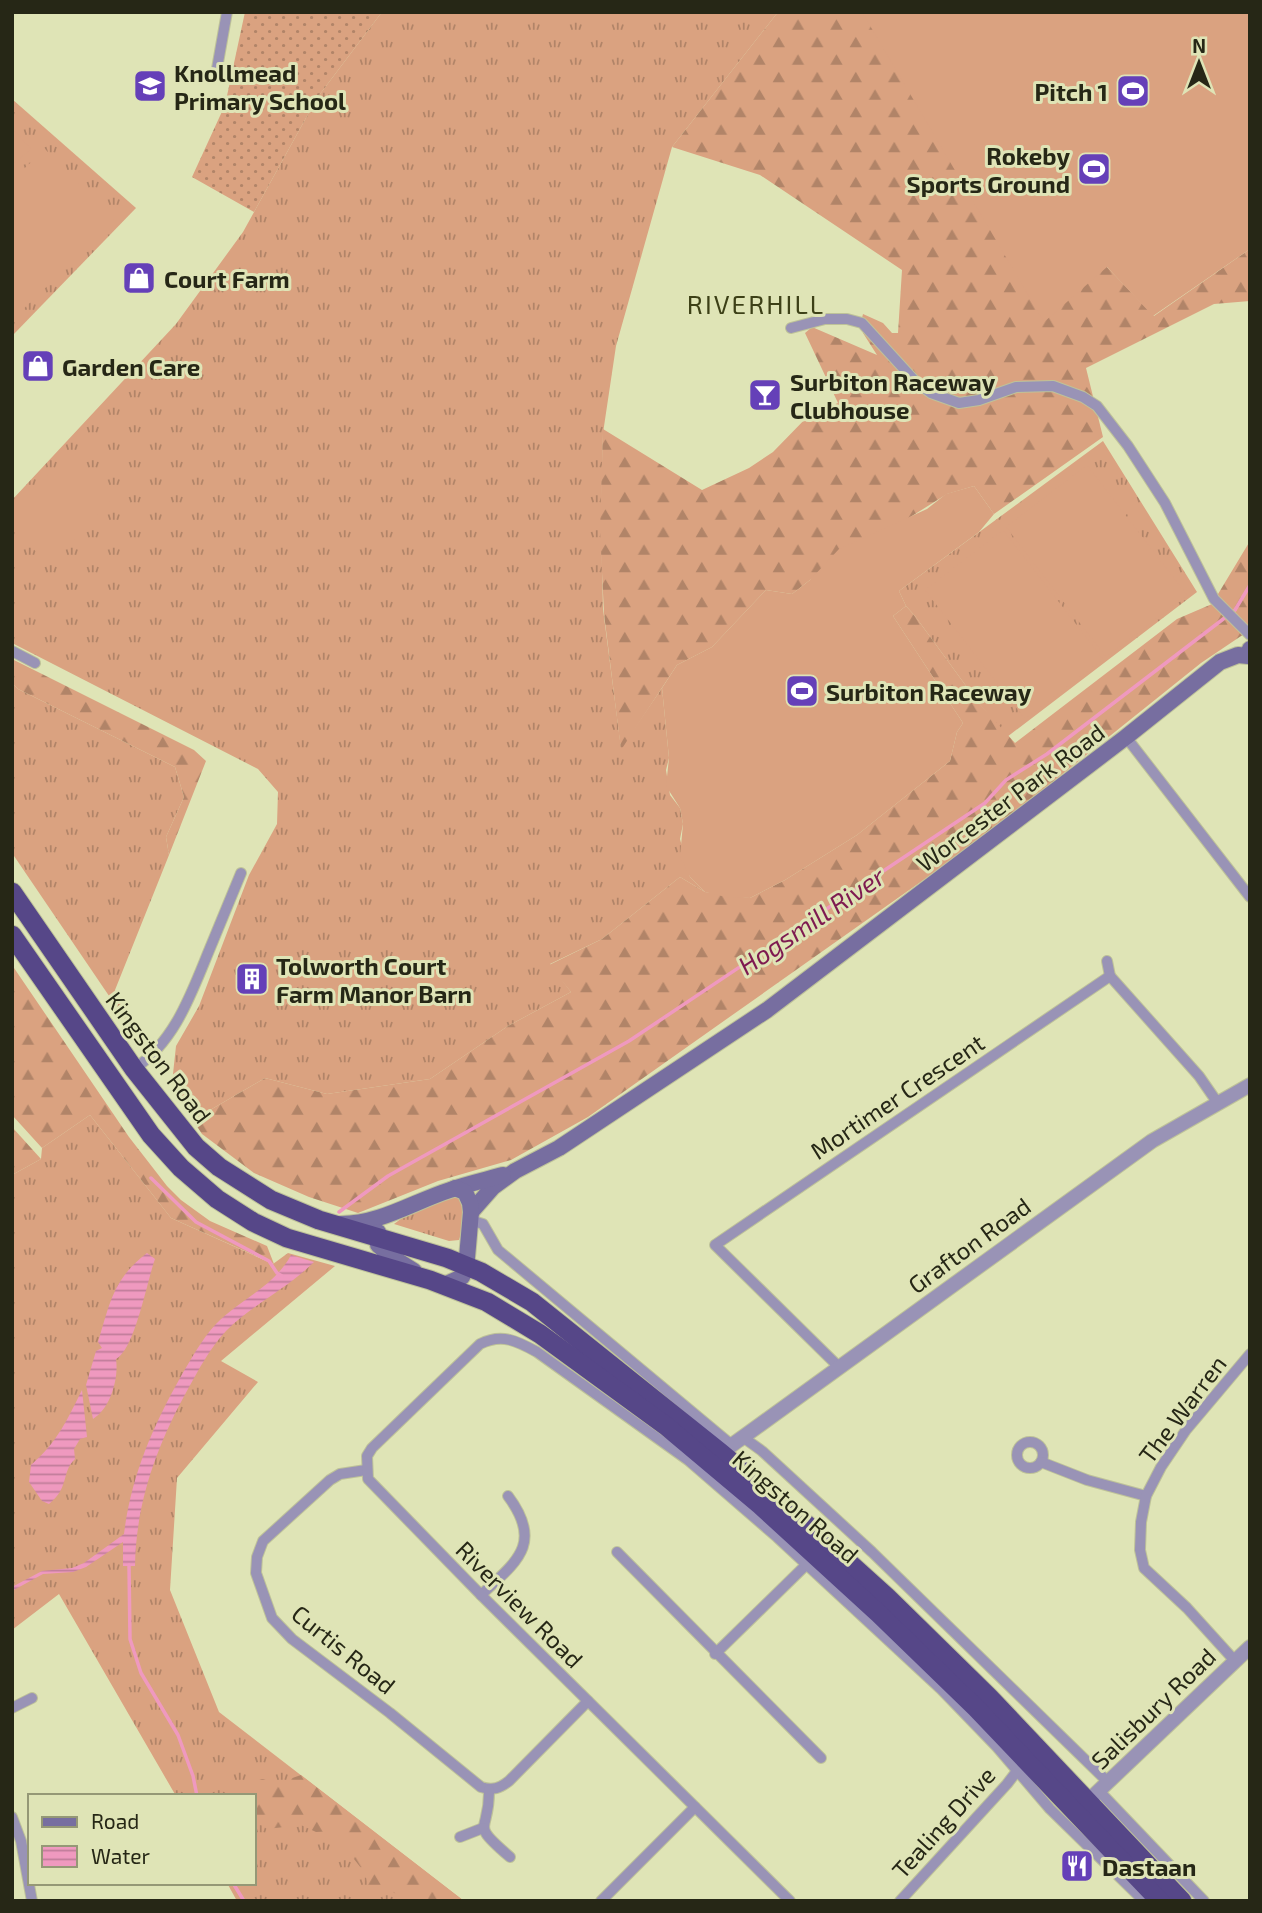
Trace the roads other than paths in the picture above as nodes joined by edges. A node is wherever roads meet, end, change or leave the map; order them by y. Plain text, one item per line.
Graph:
1 (227, 12) edge
2 (216, 74) dead end
3 (791, 328) dead end
4 (1250, 635) edge
5 (12, 651) edge
6 (1249, 654) edge
7 (35, 663) dead end
8 (1126, 737) junction
9 (241, 873) dead end
10 (12, 892) edge
11 (1250, 897) edge
12 (12, 935) edge
13 (1107, 961) dead end
14 (1110, 976) junction
15 (134, 1069) junction
16 (1250, 1085) edge
17 (1217, 1102) junction
18 (515, 1171) junction
19 (455, 1188) junction
20 (393, 1214) junction
21 (470, 1216) junction
22 (335, 1224) junction
23 (377, 1235) junction
24 (702, 1241) dead end
25 (715, 1245) junction
26 (466, 1266) junction
27 (437, 1282) junction
28 (1250, 1354) edge
29 (840, 1368) junction
30 (733, 1446) junction
31 (1041, 1462) dead end
32 (366, 1471) junction
33 (508, 1496) dead end
34 (1146, 1496) junction
35 (617, 1552) dead end
36 (807, 1564) junction
37 (481, 1595) junction
38 (1250, 1647) edge
39 (715, 1654) junction
40 (1235, 1661) junction
41 (32, 1698) dead end
42 (588, 1701) junction
43 (12, 1709) edge
44 (821, 1758) dead end
45 (1017, 1771) junction
46 (489, 1790) junction
47 (1098, 1792) junction
48 (695, 1807) junction
49 (12, 1817) edge
50 (483, 1828) junction
51 (460, 1837) dead end
52 (27, 1852) edge
53 (510, 1857) dead end
54 (1146, 1895) edge
55 (601, 1901) edge
56 (790, 1901) edge
57 (900, 1901) edge
58 (1160, 1901) edge
59 (1182, 1901) edge
60 (1204, 1901) edge

1 - 2 street
3 - 4 street
5 - 7 street
6 - 8 main road, Worcester Park Road
8 - 11 street
8 - 18 main road, Worcester Park Road
9 - 15 street
10 - 15 highway, Kingston Road
12 - 27 highway, Kingston Road
13 - 14 street
14 - 17 street
14 - 25 street, Mortimer Crescent
15 - 22 highway, Kingston Road
16 - 17 street, Grafton Road
17 - 29 street, Grafton Road
18 - 19 main road
18 - 21 main road
19 - 20 main road
19 - 21 main road
20 - 22 main road
20 - 23 main road
21 - 26 main road
21 - 30 street
22 - 23 highway, Kingston Road
23 - 26 highway, Kingston Road
23 - 27 main road
24 - 25 street
25 - 29 street
26 - 27 main road
26 - 30 highway, Kingston Road
27 - 54 highway, Kingston Road
28 - 34 street, The Warren
29 - 30 street, Grafton Road
30 - 47 highway, Kingston Road
30 - 47 street
31 - 34 street
32 - 36 street, Kingston Road
32 - 37 street, Riverview Road
32 - 46 street, Curtis Road
33 - 37 street
34 - 40 street, The Warren
35 - 39 street
36 - 39 street
36 - 45 street, Kingston Road
37 - 42 street, Riverview Road
38 - 40 street, Salisbury Road
39 - 44 street
40 - 47 street, Salisbury Road
41 - 43 street
42 - 46 street
42 - 48 street, Riverview Road
45 - 54 street, Kingston Road
45 - 57 street, Tealing Drive
46 - 50 street
47 - 59 highway, Kingston Road
47 - 60 street
48 - 55 street
48 - 56 street, Riverview Road
49 - 52 street
50 - 51 street
50 - 53 street
54 - 58 highway, Kingston Road

